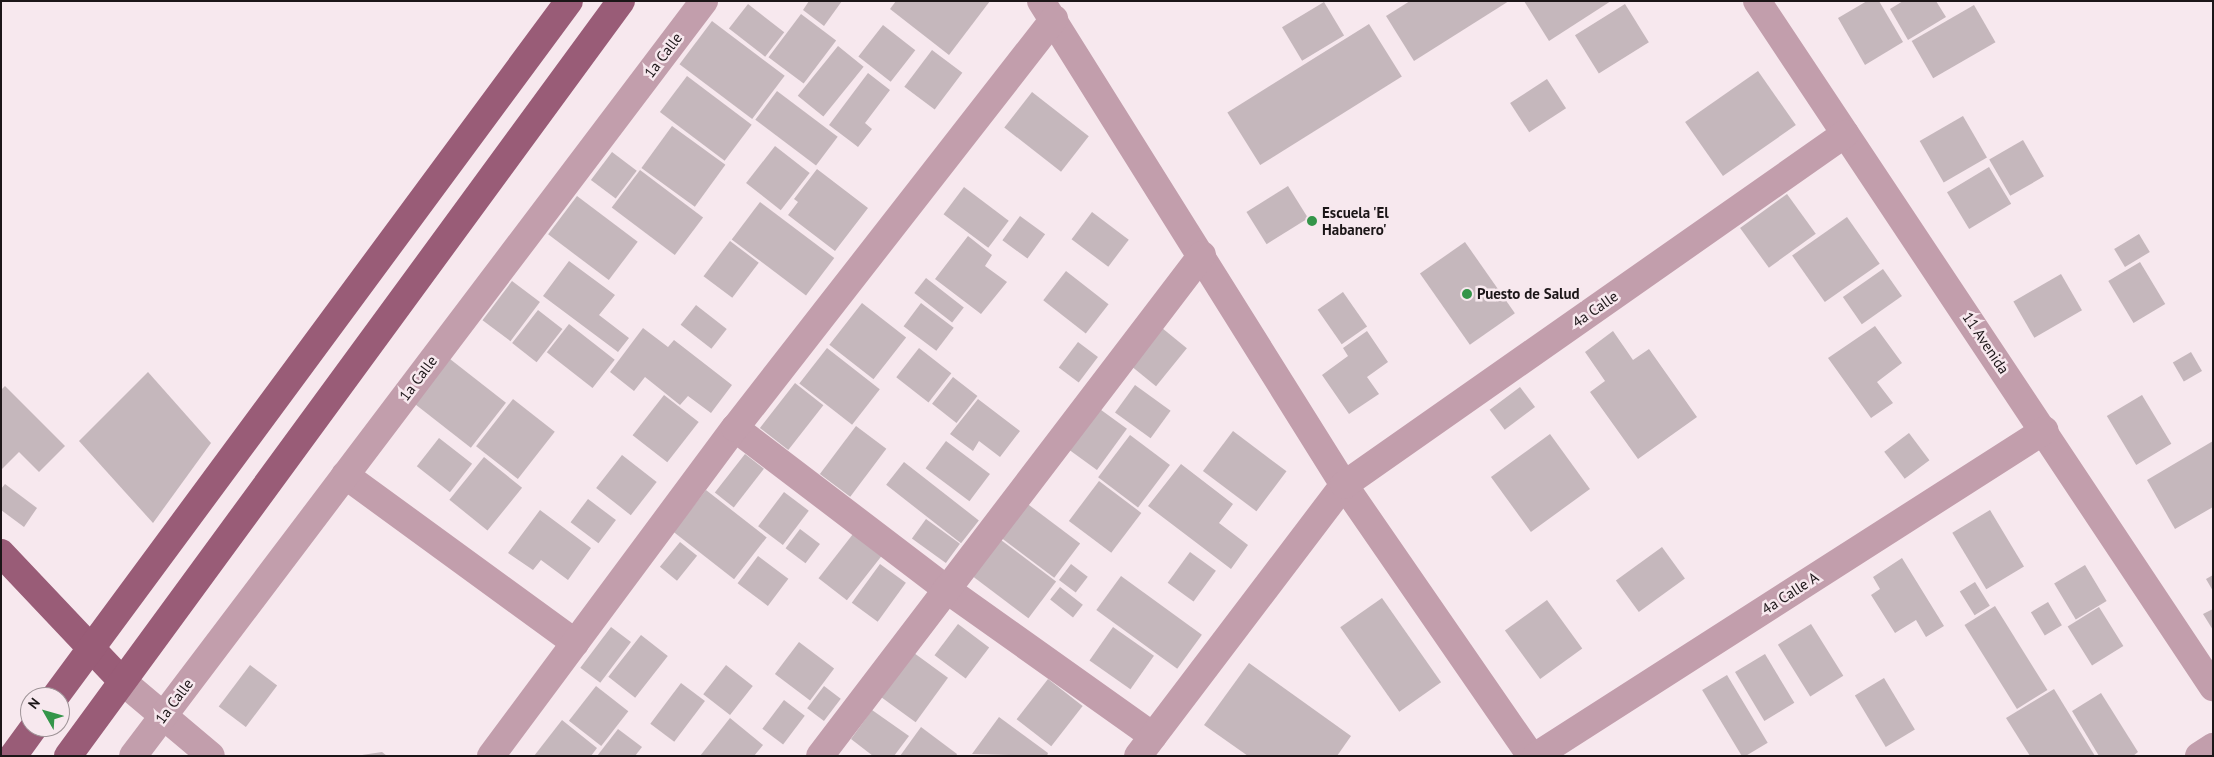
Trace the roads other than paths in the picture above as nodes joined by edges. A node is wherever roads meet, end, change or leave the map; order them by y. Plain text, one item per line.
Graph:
1 (569, 1) edge
2 (621, 1) edge
3 (704, 1) edge
4 (1757, 1) edge
5 (1047, 10) edge
6 (1845, 134) junction
7 (1202, 255) junction
8 (735, 428) junction
9 (2045, 430) junction
10 (345, 475) junction
11 (1344, 485) junction
12 (1, 553) edge
13 (946, 589) junction
14 (575, 642) junction
15 (91, 648) junction
16 (122, 682) junction
17 (2213, 686) edge
18 (63, 687) edge
19 (162, 716) junction
20 (27, 737) edge
21 (1146, 746) edge
22 (2213, 747) edge
23 (13, 756) edge
24 (68, 756) edge
25 (133, 756) edge
26 (211, 756) edge
27 (491, 756) edge
28 (820, 756) edge
29 (1531, 756) edge
30 (1536, 756) edge
31 (2199, 756) edge

1 - 15 main road
2 - 16 main road
3 - 10 street, 1a Calle
4 - 6 street, 11 Avenida
5 - 7 street
5 - 8 street
6 - 9 street, 11 Avenida
6 - 11 street, 4a Calle
7 - 11 street
7 - 13 street
8 - 13 street
8 - 14 street
9 - 17 street, 11 Avenida
9 - 30 street, 4a Calle A
10 - 14 street
10 - 19 street, 1a Calle
11 - 21 street, 4a Calle
11 - 29 street
12 - 15 main road
13 - 21 street
13 - 28 street
14 - 27 street
15 - 16 main road
15 - 18 main road
16 - 19 street
16 - 24 main road
19 - 25 street, 1a Calle
19 - 26 street
20 - 23 main road
22 - 31 street

